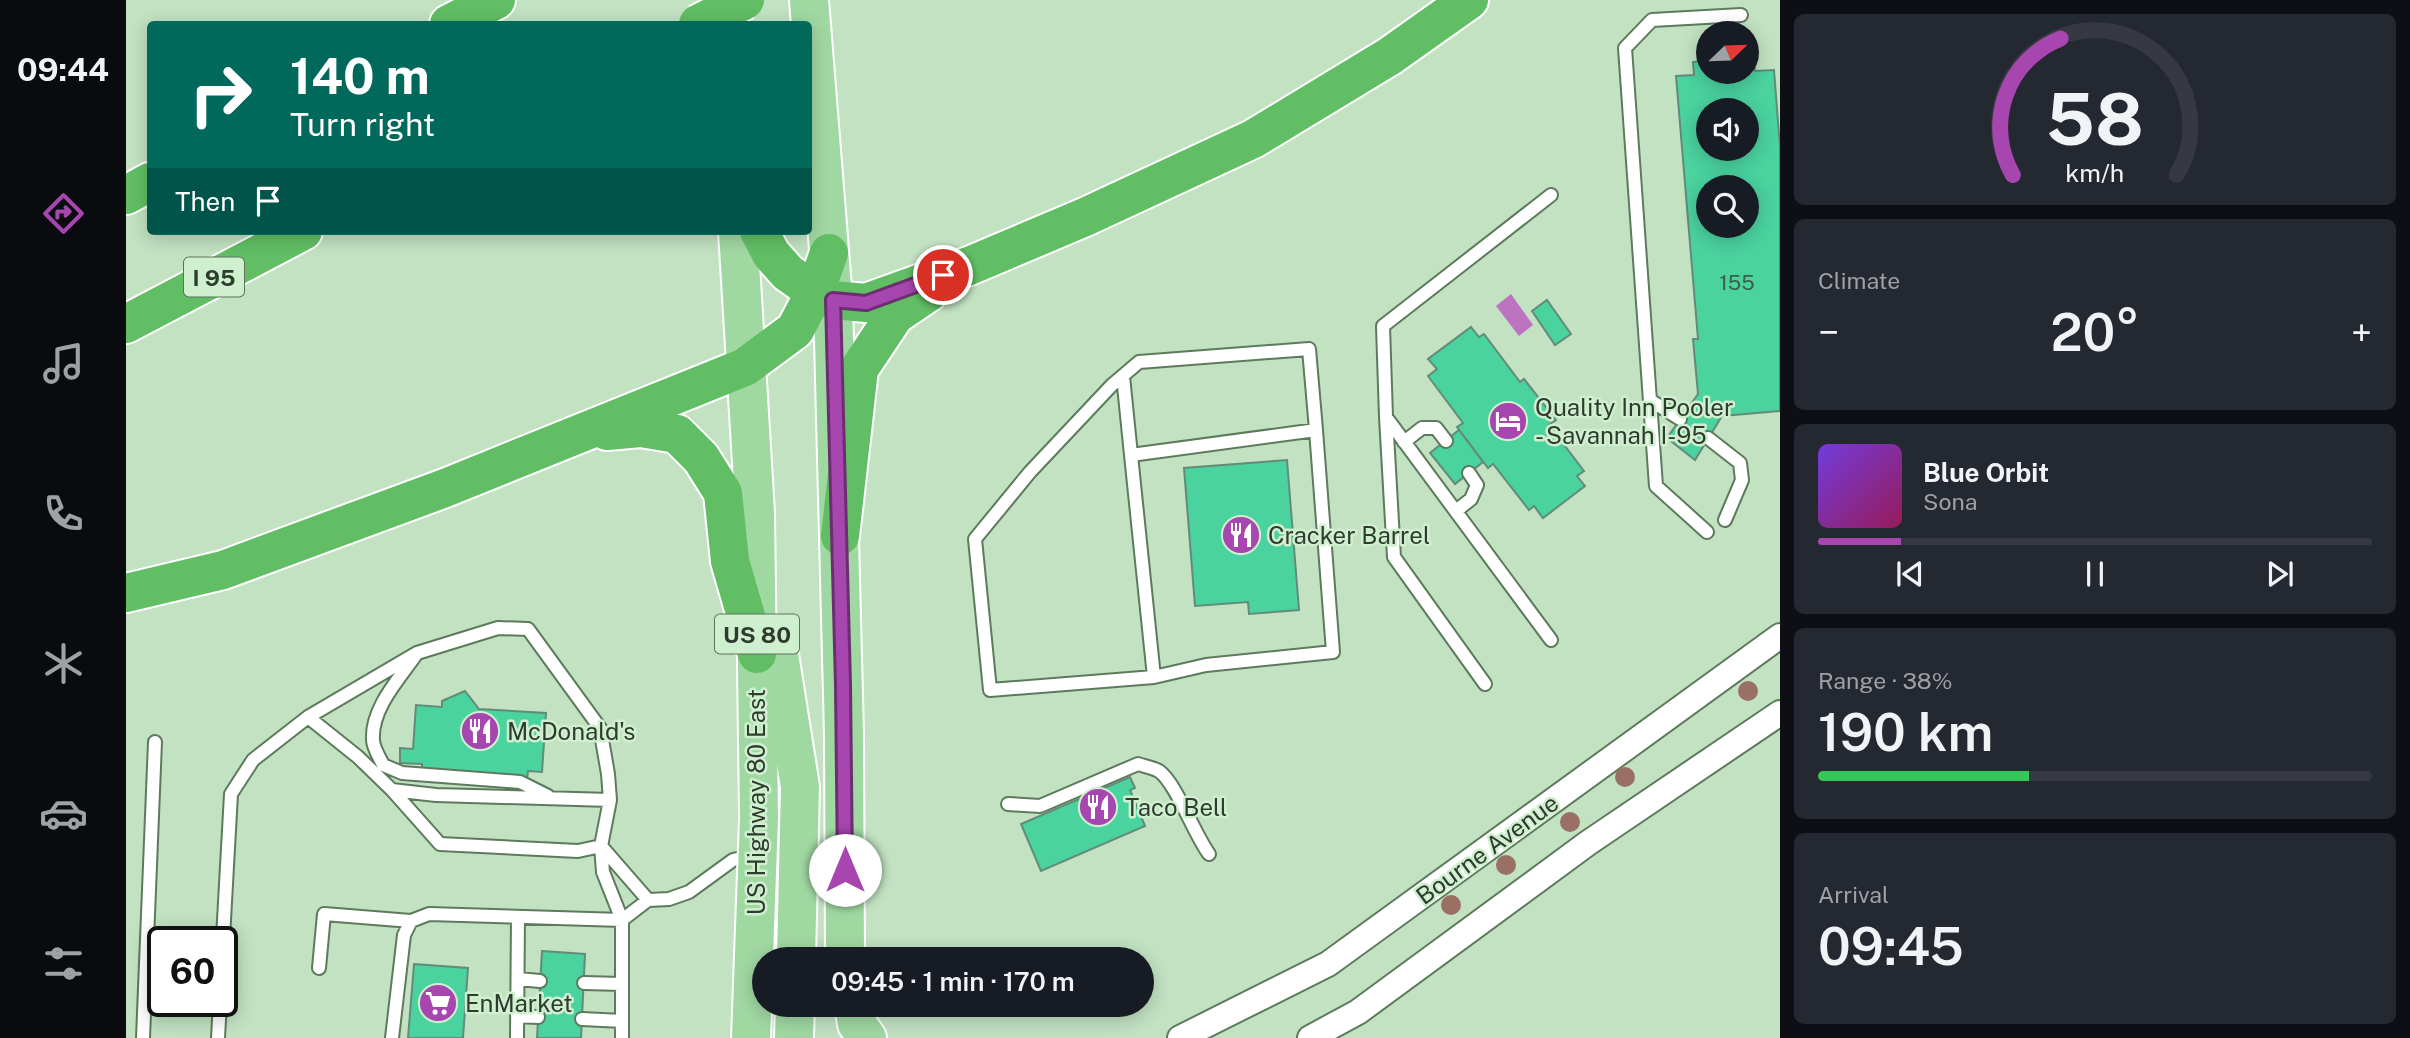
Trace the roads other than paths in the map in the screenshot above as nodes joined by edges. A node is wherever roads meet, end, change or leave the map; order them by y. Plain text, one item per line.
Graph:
1 (496, 0) edge
2 (727, 0) edge
3 (745, 0) edge
4 (809, 0) edge
5 (1469, 0) edge
6 (1741, 15) dead end
7 (455, 21) edge
8 (704, 21) edge
9 (729, 21) edge
10 (811, 21) edge
11 (812, 38) edge
12 (147, 184) edge
13 (126, 195) edge
14 (1551, 195) dead end
15 (295, 235) edge
16 (738, 235) edge
17 (761, 235) edge
18 (829, 253) joint
19 (969, 266) junction
20 (824, 296) junction
21 (126, 324) edge
22 (745, 368) junction
23 (1123, 376) junction
24 (1650, 400) junction
25 (1386, 417) junction
26 (1680, 419) dead end
27 (1316, 430) junction
28 (588, 433) junction
29 (1708, 438) dead end
30 (1446, 440) dead end
31 (1404, 442) junction
32 (1131, 455) junction
33 (1469, 473) dead end
34 (1456, 511) junction
35 (755, 513) junction
36 (1726, 520) dead end
37 (1707, 532) dead end
38 (840, 536) junction
39 (126, 593) edge
40 (1780, 636) edge
41 (1551, 639) dead end
42 (417, 653) junction
43 (757, 654) junction
44 (1154, 677) junction
45 (1485, 684) dead end
46 (1780, 713) edge
47 (308, 717) junction
48 (155, 742) dead end
49 (392, 790) junction
50 (553, 798) junction
51 (610, 800) junction
52 (1008, 804) dead end
53 (600, 846) junction
54 (758, 854) junction
55 (1209, 854) dead end
56 (648, 900) junction
57 (519, 917) junction
58 (622, 920) junction
59 (411, 921) junction
60 (224, 926) edge
61 (796, 947) edge
62 (845, 947) edge
63 (319, 968) dead end
64 (518, 979) junction
65 (540, 981) dead end
66 (584, 983) dead end
67 (622, 984) junction
68 (146, 990) joint
69 (517, 1016) junction
70 (219, 1017) edge
71 (538, 1017) dead end
72 (795, 1017) edge
73 (840, 1017) edge
74 (856, 1017) edge
75 (582, 1019) dead end
76 (622, 1021) junction
77 (143, 1038) edge
78 (218, 1038) edge
79 (392, 1038) edge
80 (517, 1038) edge
81 (622, 1038) edge
82 (751, 1038) edge
83 (794, 1038) edge
84 (838, 1038) edge
85 (867, 1038) edge
86 (1180, 1038) edge
87 (1310, 1038) edge

1 - 7 highway
2 - 9 main road
3 - 8 highway, bridge
4 - 10 main road
5 - 19 highway
6 - 24 lane
11 - 18 main road
12 - 13 highway
14 - 25 lane
15 - 21 highway, I 95
16 - 22 main road, US Highway 80 East / US 80
17 - 20 highway
18 - 20 highway
19 - 20 highway
19 - 38 highway
20 - 22 highway
20 - 38 main road
22 - 28 highway
22 - 35 main road, US Highway 80 East / US 80
23 - 27 lane
23 - 32 lane
23 - 44 lane
24 - 26 lane
24 - 37 lane
25 - 31 lane
25 - 45 lane
27 - 32 lane
27 - 44 lane
28 - 39 highway
28 - 43 highway
29 - 36 lane
30 - 31 lane
31 - 34 lane
32 - 44 lane
33 - 34 lane
34 - 41 lane
35 - 43 main road, US Highway 80 East / US 80
35 - 61 main road
38 - 62 main road
40 - 86 street, Bourne Avenue
42 - 47 lane
42 - 50 lane
42 - 51 lane
43 - 54 main road, US Highway 80 East / US 80
46 - 87 street
47 - 49 lane
47 - 60 lane
48 - 68 lane
49 - 50 lane
49 - 53 lane
50 - 51 lane
51 - 53 lane
52 - 55 lane
53 - 56 lane
53 - 58 lane
54 - 56 lane
54 - 82 main road, US Highway 80 East / US 80
56 - 58 lane
57 - 58 lane
57 - 59 lane
57 - 64 lane
58 - 67 lane
59 - 63 lane
59 - 79 lane
64 - 65 lane
64 - 69 lane
66 - 67 lane
67 - 76 lane
68 - 77 lane
69 - 71 lane
69 - 80 lane
70 - 78 lane
72 - 83 main road
73 - 84 main road
74 - 85 main road
75 - 76 lane
76 - 81 lane

